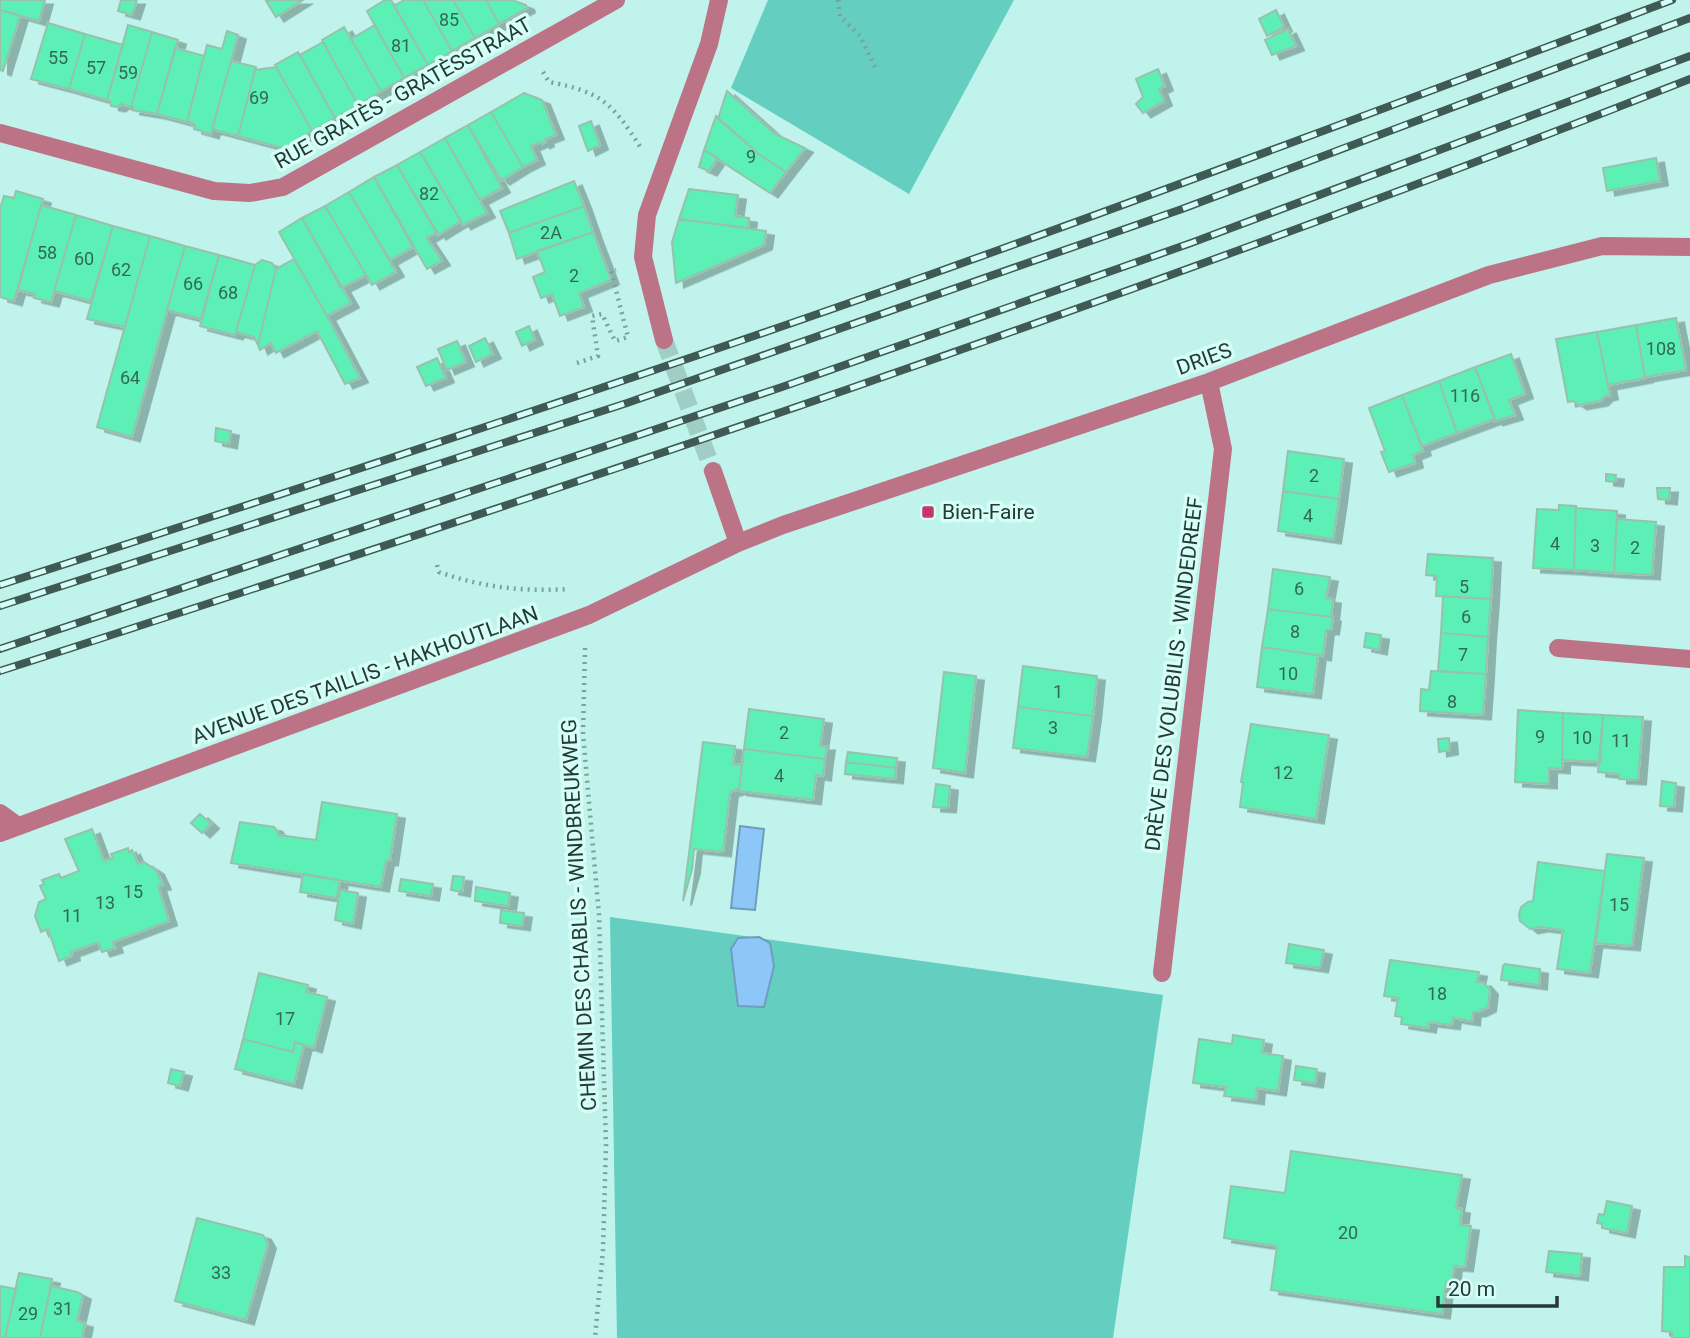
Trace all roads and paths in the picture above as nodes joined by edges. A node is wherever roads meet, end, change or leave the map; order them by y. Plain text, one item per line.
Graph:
1 (616, 0) edge
2 (719, 0) edge
3 (838, 0) edge
4 (875, 67) dead end
5 (543, 72) dead end
6 (0, 133) edge
7 (648, 157) dead end
8 (1690, 247) edge
9 (620, 269) dead end
10 (664, 340) tunnel mouth
11 (577, 363) dead end
12 (1209, 382) junction
13 (713, 471) tunnel mouth
14 (738, 542) junction
15 (437, 565) dead end
16 (571, 589) dead end
17 (589, 615) junction
18 (1558, 648) dead end
19 (1690, 659) edge
20 (0, 813) edge
21 (18, 826) junction
22 (0, 833) edge
23 (1162, 973) dead end
24 (595, 1338) edge

1 - 6 street, RUE GRATÈS - GRATÈSSTRAAT
2 - 10 street
3 - 4 path
5 - 7 path
8 - 12 street, DRIES
9 - 11 path
12 - 14 street, DRIES
12 - 23 street, DRÈVE DES VOLUBILIS - WINDEDREEF
13 - 14 street
14 - 17 street, AVENUE DES TAILLIS - HAKHOUTLAAN
15 - 16 path
17 - 21 street, AVENUE DES TAILLIS - HAKHOUTLAAN
17 - 24 path, CHEMIN DES CHABLIS - WINDBREUKWEG
18 - 19 street
20 - 21 street
21 - 22 street, AVENUE DES TAILLIS - HAKHOUTLAAN

